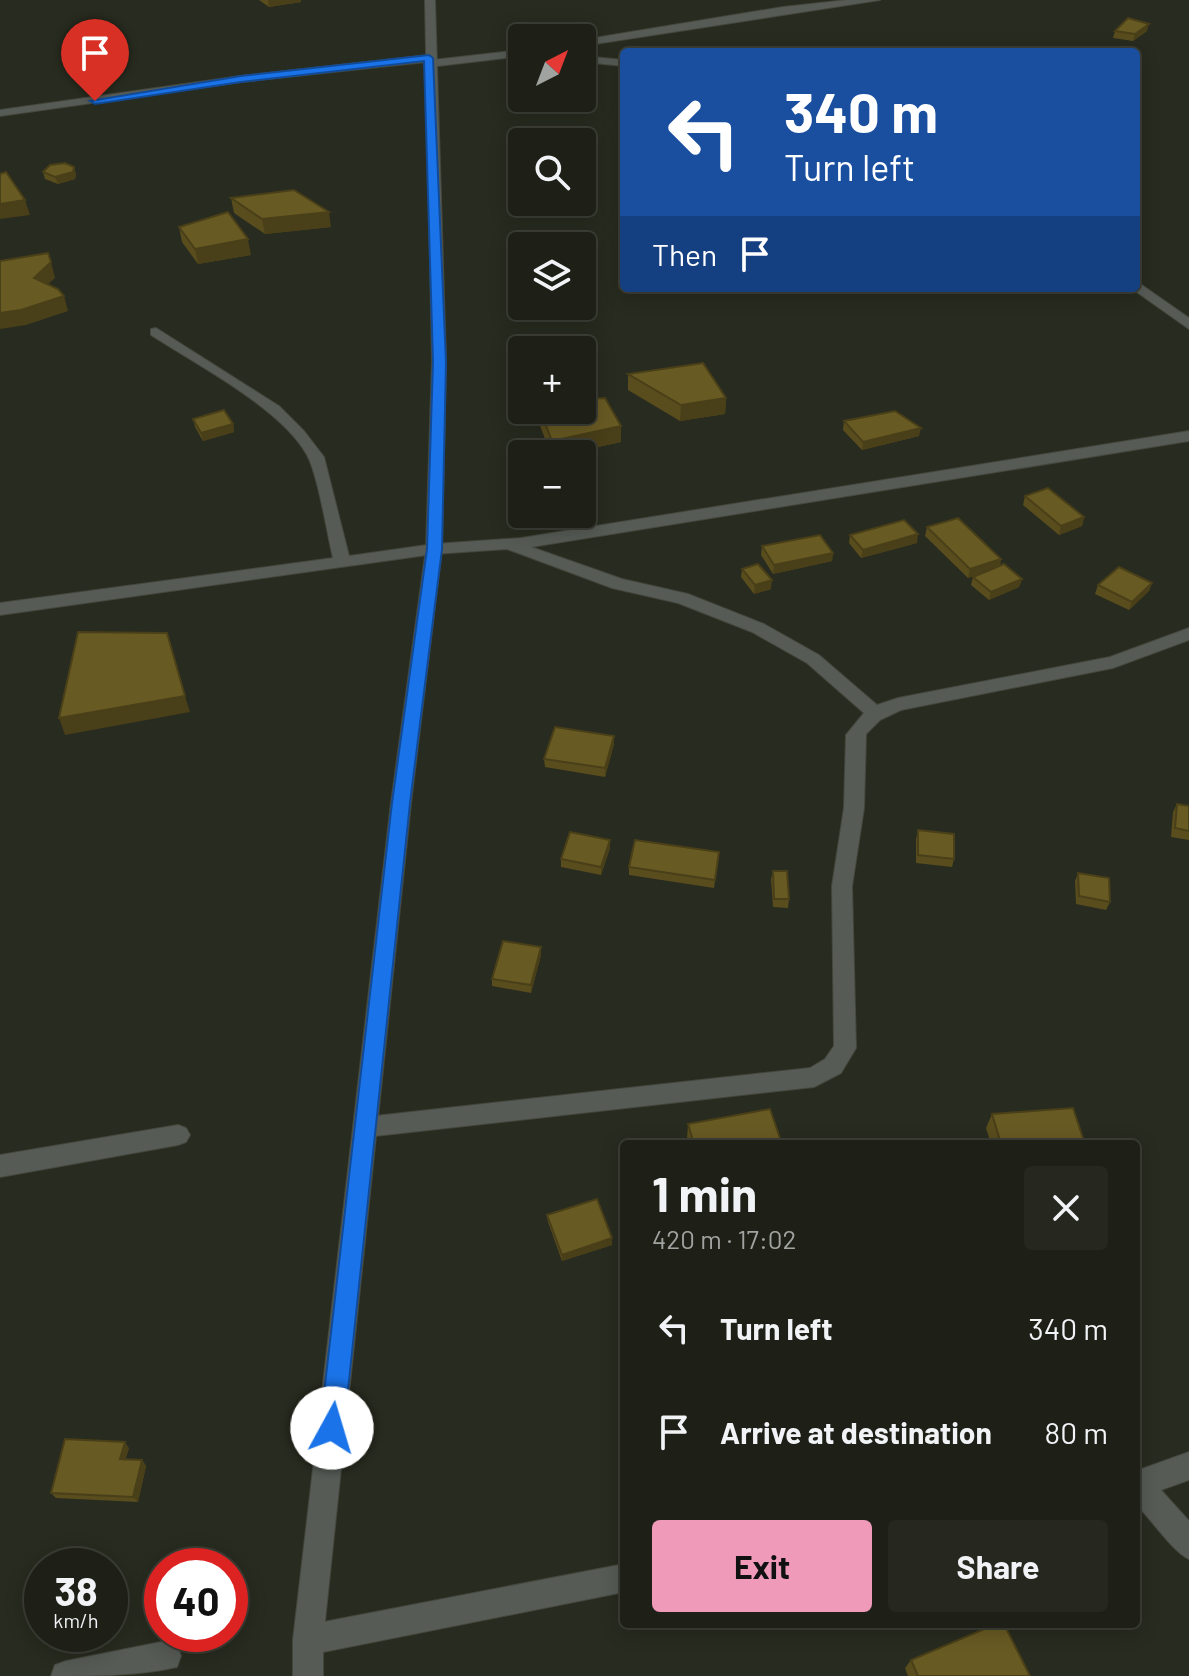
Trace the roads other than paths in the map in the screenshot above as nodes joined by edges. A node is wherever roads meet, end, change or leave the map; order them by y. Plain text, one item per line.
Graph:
1 (430, 0) edge
2 (875, 0) edge
3 (596, 41) edge
4 (508, 54) edge
5 (596, 60) edge
6 (429, 61) junction
7 (620, 63) edge
8 (0, 113) edge
9 (1140, 288) edge
10 (1189, 325) edge
11 (156, 332) dead end
12 (1189, 436) edge
13 (507, 543) junction
14 (434, 549) junction
15 (342, 562) junction
16 (0, 609) edge
17 (1189, 634) edge
18 (875, 713) junction
19 (366, 1127) junction
20 (178, 1135) dead end
21 (0, 1166) edge
22 (1189, 1466) edge
23 (1140, 1484) edge
24 (1140, 1489) edge
25 (1189, 1545) edge
26 (620, 1579) edge
27 (308, 1640) junction
28 (166, 1656) dead end
29 (66, 1676) edge
30 (308, 1676) edge

1 - 6 street
2 - 3 street
4 - 6 street
5 - 7 street
6 - 8 street
6 - 14 street
9 - 10 street
11 - 15 street
12 - 13 street
13 - 14 street
13 - 18 street
14 - 15 street
14 - 19 street
15 - 16 street
17 - 18 street
18 - 19 street
19 - 27 street
20 - 21 street
22 - 23 street
24 - 25 street
26 - 27 street
27 - 30 street
28 - 29 street

